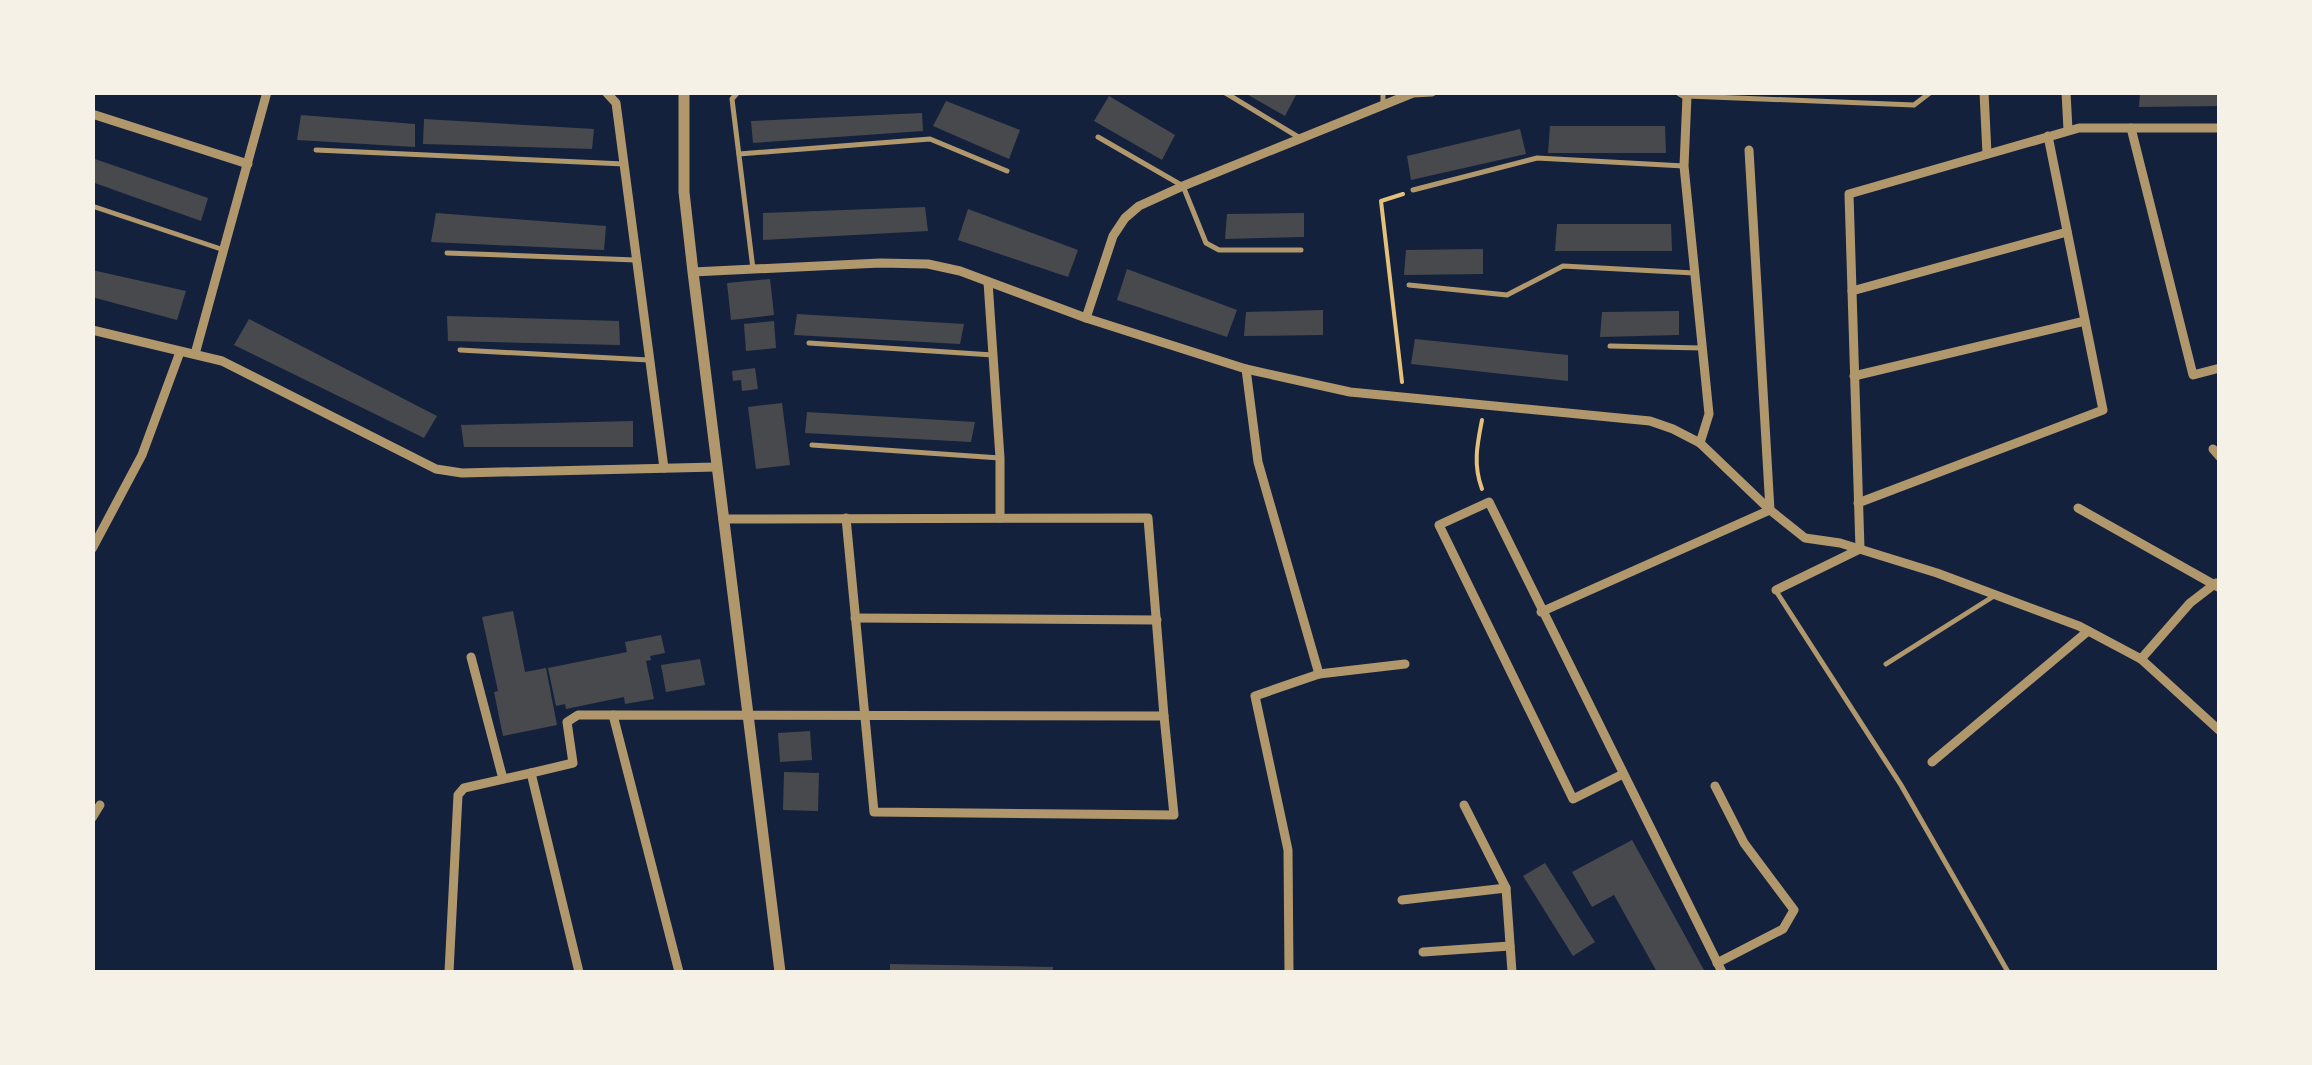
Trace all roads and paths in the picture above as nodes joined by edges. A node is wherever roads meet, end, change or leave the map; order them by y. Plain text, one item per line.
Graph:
1 (267, 92) edge
2 (606, 92) edge
3 (684, 92) edge
4 (738, 92) edge
5 (1224, 92) edge
6 (1382, 92) edge
7 (1432, 92) edge
8 (1931, 92) edge
9 (1984, 92) edge
10 (2066, 92) edge
11 (1684, 94) edge
12 (1756, 96) edge
13 (1383, 105) junction
14 (92, 114) edge
15 (2131, 128) junction
16 (2068, 130) junction
17 (2219, 130) edge
18 (2048, 136) junction
19 (1098, 137) dead end
20 (1300, 138) junction
21 (316, 150) dead end
22 (1749, 150) dead end
23 (738, 154) junction
24 (1988, 154) junction
25 (248, 164) junction
26 (624, 164) junction
27 (1684, 166) junction
28 (1006, 171) dead end
29 (1182, 186) junction
30 (1412, 190) joint
31 (92, 206) edge
32 (2067, 232) junction
33 (224, 250) junction
34 (1301, 250) dead end
35 (447, 253) dead end
36 (636, 260) junction
37 (753, 269) junction
38 (693, 272) junction
39 (1694, 273) junction
40 (988, 282) junction
41 (1409, 285) dead end
42 (1852, 291) junction
43 (1086, 318) junction
44 (2085, 321) junction
45 (92, 330) edge
46 (809, 343) dead end
47 (1610, 346) dead end
48 (1702, 348) junction
49 (460, 350) dead end
50 (180, 352) junction
51 (196, 354) junction
52 (993, 354) junction
53 (649, 360) junction
54 (2220, 368) edge
55 (1246, 369) junction
56 (1854, 376) junction
57 (1403, 396) junction
58 (1486, 403) junction
59 (1700, 444) junction
60 (812, 445) dead end
61 (1000, 458) junction
62 (716, 467) junction
63 (664, 468) junction
64 (1488, 503) junction
65 (1858, 503) junction
66 (2078, 508) dead end
67 (1770, 510) junction
68 (846, 518) junction
69 (1000, 518) junction
70 (723, 519) junction
71 (92, 549) edge
72 (1860, 549) junction
73 (2218, 585) edge
74 (1776, 590) joint
75 (1996, 594) junction
76 (1542, 612) junction
77 (855, 618) junction
78 (1156, 620) junction
79 (2088, 631) junction
80 (470, 657) dead end
81 (2141, 659) junction
82 (1405, 664) dead end
83 (1886, 664) dead end
84 (1319, 674) junction
85 (747, 714) junction
86 (864, 714) junction
87 (613, 715) junction
88 (1164, 716) junction
89 (2220, 731) edge
90 (1932, 762) dead end
91 (531, 773) junction
92 (1622, 774) junction
93 (503, 779) junction
94 (1715, 786) dead end
95 (100, 805) dead end
96 (1464, 806) dead end
97 (92, 818) edge
98 (1506, 888) junction
99 (1402, 900) dead end
100 (1510, 946) junction
101 (1423, 952) dead end
102 (1720, 968) edge
103 (449, 972) edge
104 (579, 972) edge
105 (679, 972) edge
106 (780, 972) edge
107 (1289, 972) edge
108 (1512, 972) edge
109 (2008, 972) edge

1 - 25 street
2 - 26 street
3 - 38 street
4 - 23 lane
5 - 20 lane
6 - 13 lane
7 - 13 street
8 - 12 lane
9 - 24 street
10 - 16 street
11 - 12 lane
11 - 27 street
13 - 20 street
14 - 25 street
15 - 16 street
15 - 17 street
15 - 54 street
16 - 18 street
18 - 24 street
18 - 32 street
19 - 29 lane
20 - 29 street
21 - 26 lane
22 - 67 street
23 - 28 lane
23 - 37 lane
24 - 42 street
25 - 33 street
26 - 36 street
27 - 30 lane
27 - 39 street
29 - 34 lane
29 - 43 street
30 - 57 path
31 - 33 lane
32 - 42 street
32 - 44 street
33 - 51 street
35 - 36 lane
36 - 53 street
37 - 38 street
37 - 40 street
38 - 62 street
39 - 41 lane
39 - 48 street
40 - 43 street
40 - 52 street
42 - 56 street
43 - 55 street
44 - 56 street
44 - 65 street
45 - 50 street
46 - 52 lane
47 - 48 lane
48 - 59 street
49 - 53 lane
50 - 51 street
50 - 71 street
51 - 63 street
52 - 61 street
53 - 63 street
55 - 57 street
55 - 84 street
56 - 65 street
57 - 58 street
58 - 59 street
58 - 64 path
59 - 67 street
60 - 61 lane
61 - 69 street
62 - 63 street
62 - 70 street
64 - 76 street
64 - 92 street
65 - 72 street
66 - 73 street
67 - 72 street
67 - 76 street
68 - 69 street
68 - 70 street
68 - 77 street
69 - 78 street
70 - 85 street
72 - 74 street
72 - 75 street
73 - 81 street
74 - 109 lane
75 - 79 street
75 - 83 lane
76 - 92 street
77 - 78 street
77 - 86 street
78 - 88 street
79 - 81 street
79 - 90 street
80 - 93 street
81 - 89 street
82 - 84 street
84 - 107 street
85 - 86 street
85 - 87 street
85 - 106 street
86 - 88 street
86 - 88 street
87 - 91 street
87 - 105 street
91 - 93 street
91 - 104 street
92 - 102 street
93 - 103 street
94 - 102 street
95 - 97 street
96 - 98 street
98 - 99 street
98 - 100 street
100 - 101 street
100 - 108 street

